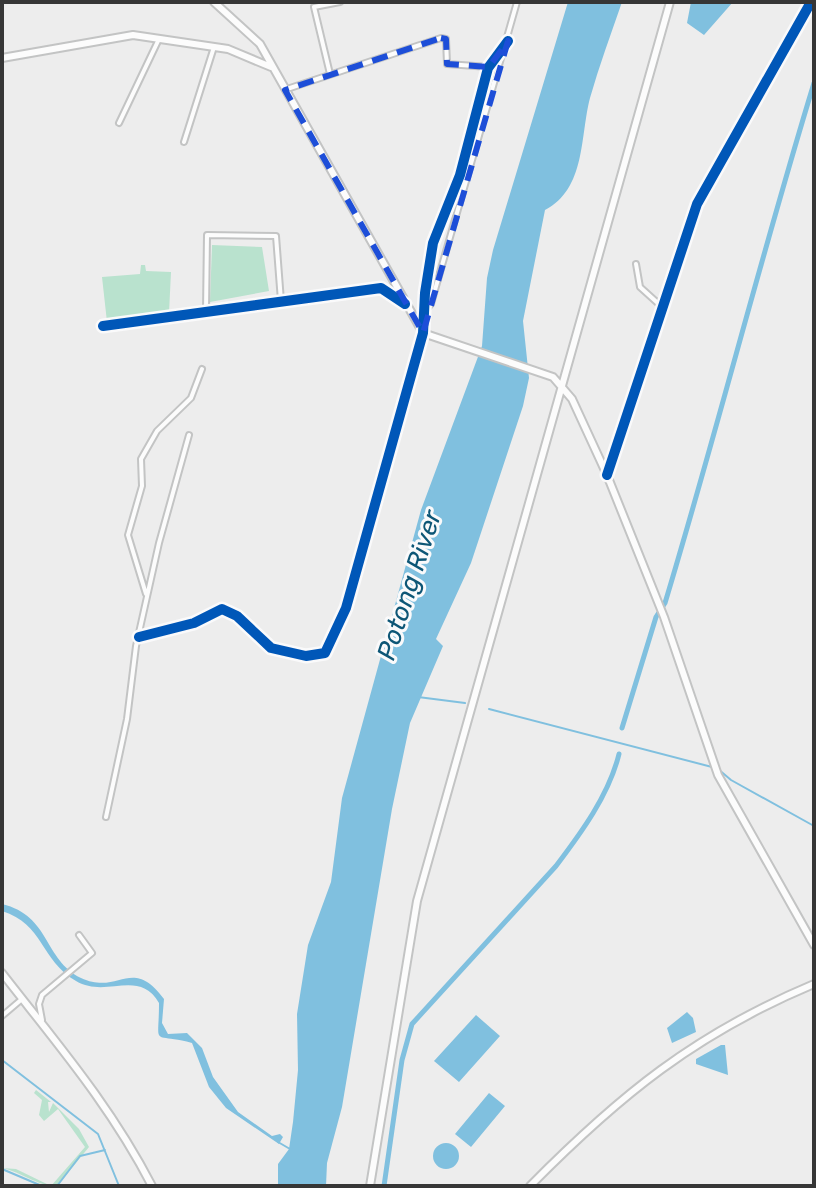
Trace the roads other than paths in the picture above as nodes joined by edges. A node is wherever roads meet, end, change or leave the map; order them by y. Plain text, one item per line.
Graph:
1 (214, 2) edge
2 (340, 2) edge
3 (517, 2) edge
4 (670, 2) edge
5 (811, 2) edge
6 (159, 39) junction
7 (508, 41) junction
8 (214, 47) junction
9 (2, 58) edge
10 (273, 67) junction
11 (489, 67) junction
12 (330, 74) junction
13 (285, 90) junction
14 (119, 123) dead end
15 (184, 142) dead end
16 (636, 264) dead end
17 (281, 301) junction
18 (405, 304) junction
19 (661, 306) junction
20 (426, 310) junction
21 (206, 311) junction
22 (103, 326) dead end
23 (423, 333) junction
24 (202, 369) dead end
25 (563, 385) junction
26 (189, 435) dead end
27 (607, 475) junction
28 (147, 597) junction
29 (139, 637) junction
30 (106, 817) dead end
31 (79, 935) dead end
32 (814, 945) edge
33 (2, 973) edge
34 (814, 984) edge
35 (22, 999) junction
36 (2, 1016) edge
37 (44, 1027) junction
38 (152, 1186) edge
39 (370, 1186) edge
40 (530, 1186) edge

1 - 10 main road
2 - 12 street
3 - 7 street
4 - 25 main road
5 - 19 main road
6 - 8 main road
6 - 9 main road
6 - 14 street
7 - 11 street
7 - 20 street
8 - 10 main road
8 - 15 street
10 - 13 main road
11 - 12 street
11 - 20 street
12 - 13 street
13 - 18 main road
16 - 19 street
17 - 18 street
17 - 21 street
17 - 21 street
18 - 23 main road
19 - 27 main road
20 - 23 street
21 - 22 street
23 - 25 main road
23 - 29 street
24 - 28 street
25 - 27 main road
25 - 39 main road
26 - 28 street
27 - 32 main road
28 - 29 street
29 - 30 street
31 - 37 street
33 - 35 main road
34 - 40 main road
35 - 36 street
35 - 37 main road
37 - 38 main road

